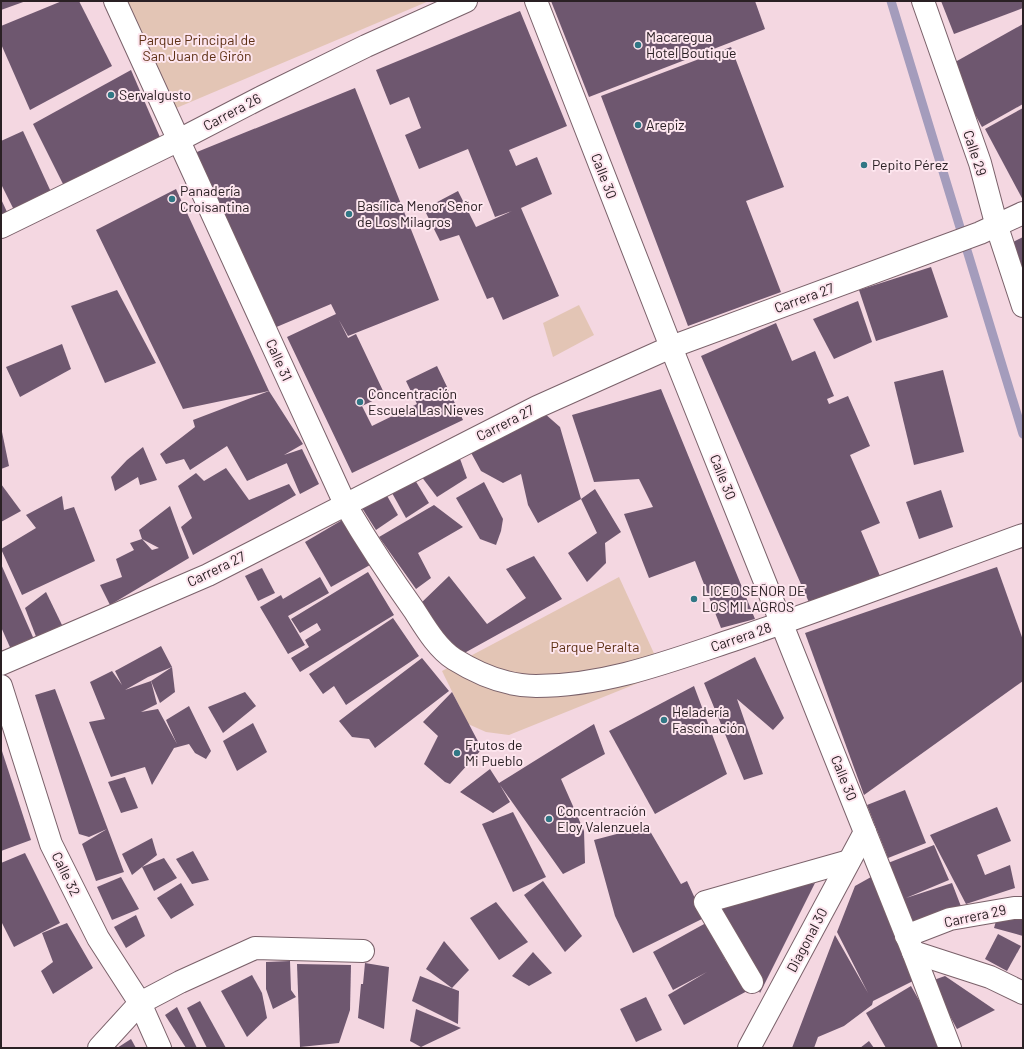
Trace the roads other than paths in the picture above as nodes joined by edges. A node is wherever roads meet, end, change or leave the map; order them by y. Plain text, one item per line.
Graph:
1 (115, 1) edge
2 (466, 1) edge
3 (536, 1) edge
4 (923, 1) edge
5 (179, 140) junction
6 (1023, 213) edge
7 (1, 227) edge
8 (989, 230) junction
9 (1023, 306) edge
10 (671, 347) junction
11 (344, 504) junction
12 (1023, 535) edge
13 (782, 624) junction
14 (1, 664) edge
15 (496, 679) joint
16 (1, 686) edge
17 (865, 832) junction
18 (850, 861) junction
19 (1023, 908) edge
20 (910, 944) junction
21 (363, 951) dead end
22 (752, 982) dead end
23 (1023, 993) edge
24 (140, 1003) junction
25 (99, 1048) edge
26 (160, 1048) edge
27 (749, 1048) edge
28 (950, 1048) edge

1 - 5 street, Calle 31
2 - 5 street, Carrera 26
3 - 10 street, Calle 30
4 - 8 street, Calle 29
5 - 7 street, Carrera 26
5 - 11 street, Calle 31
6 - 8 street, Carrera 27
8 - 9 street, Calle 29
8 - 10 street, Carrera 27
10 - 11 street, Carrera 27
10 - 13 street, Calle 30
11 - 14 street, Carrera 27
11 - 15 street, Calle 31
12 - 13 street, Carrera 28
13 - 15 street, Carrera 28
13 - 17 street, Calle 30
16 - 24 street, Calle 32
17 - 18 street, Diagonal 30
17 - 20 street, Calle 30
18 - 22 street
18 - 27 street, Diagonal 30
19 - 20 street, Carrera 29
20 - 23 street
20 - 28 street, Calle 30
21 - 24 street
24 - 25 street
24 - 26 street, Calle 32

